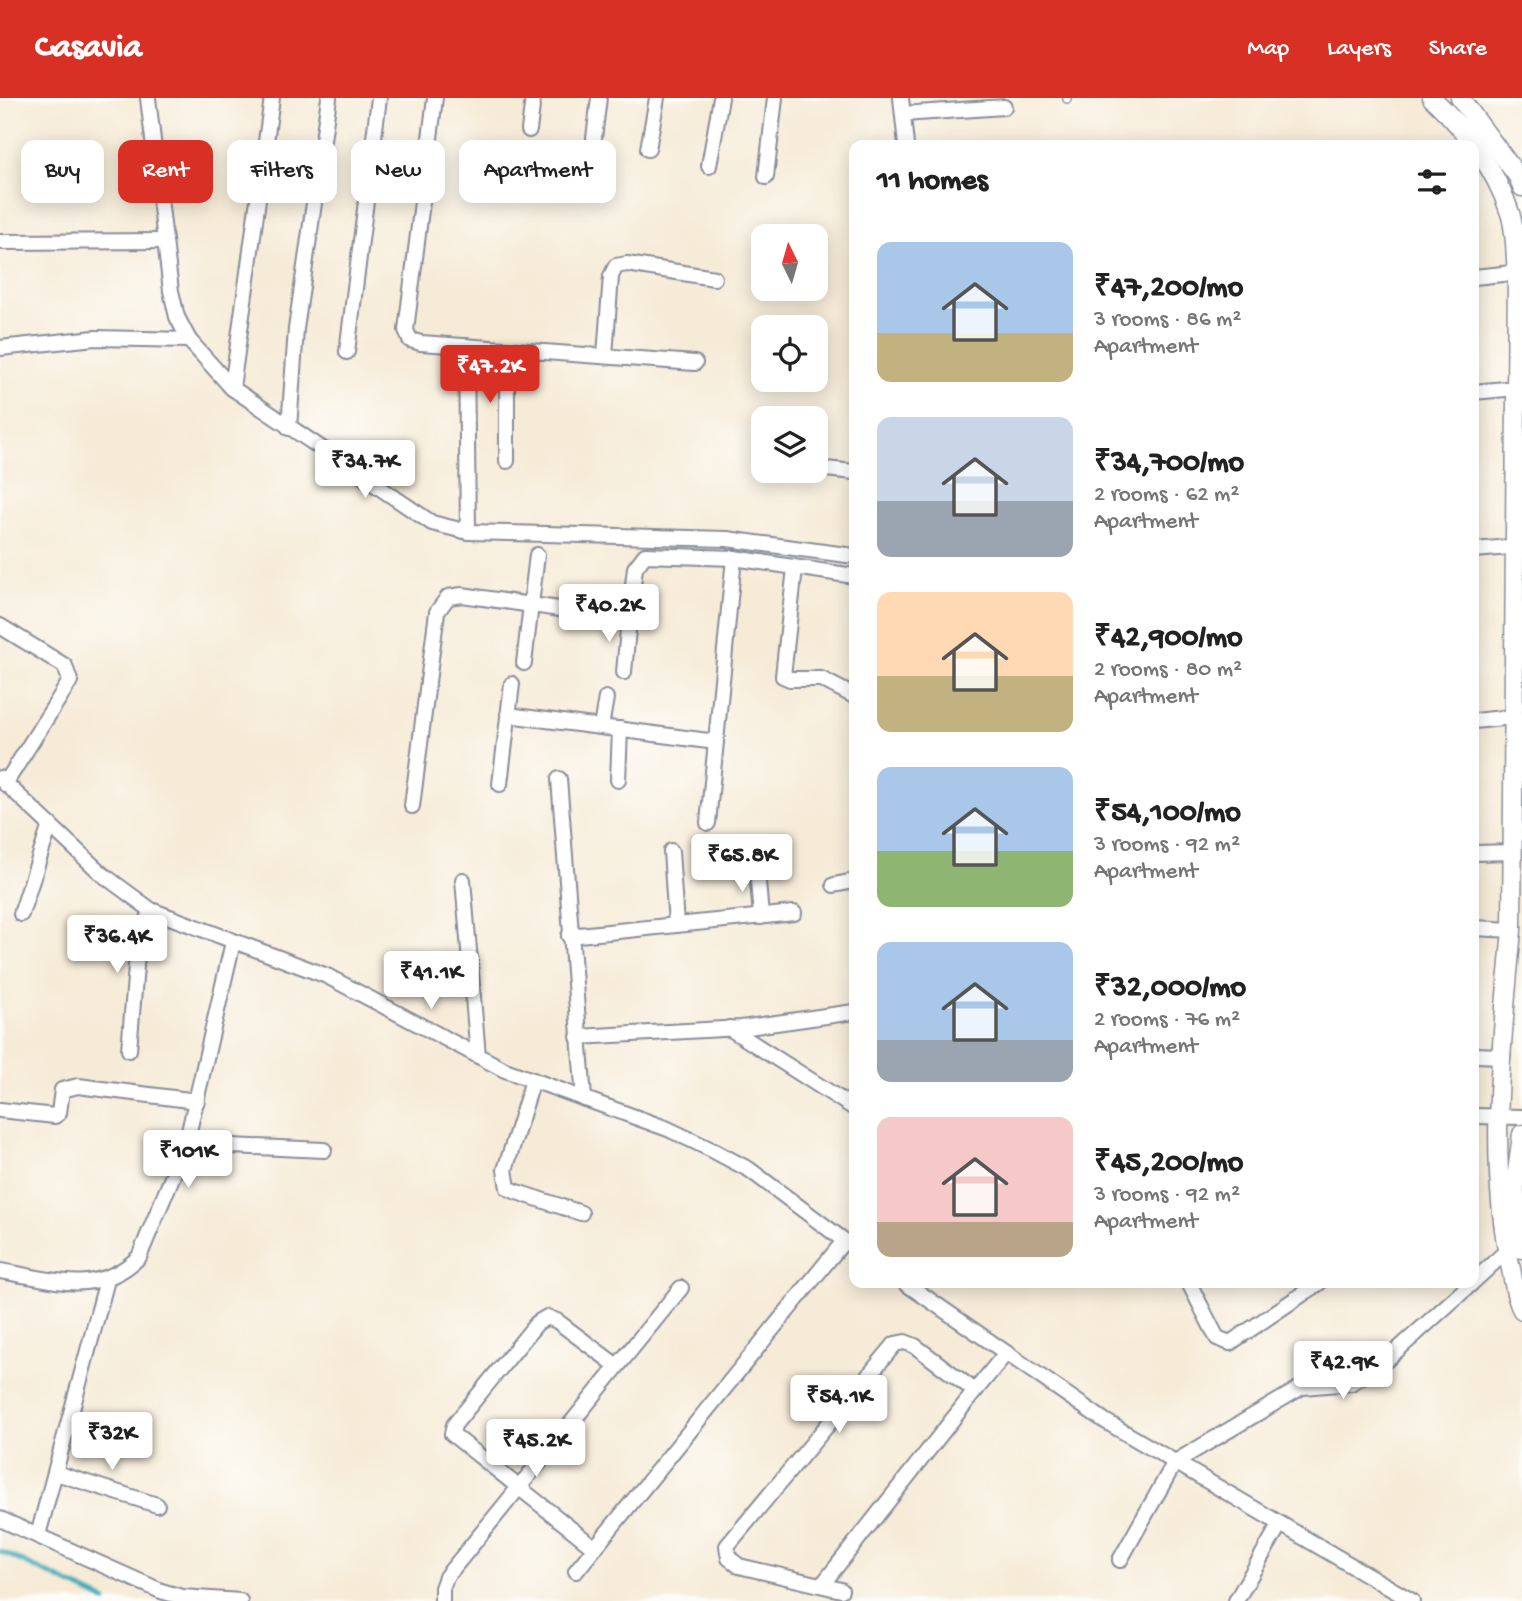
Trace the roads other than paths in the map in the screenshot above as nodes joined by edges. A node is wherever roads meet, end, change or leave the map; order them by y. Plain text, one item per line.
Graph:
1 (148, 98) edge
2 (272, 98) edge
3 (329, 98) edge
4 (379, 98) edge
5 (435, 98) edge
6 (533, 98) edge
7 (599, 98) edge
8 (657, 98) edge
9 (721, 98) edge
10 (775, 98) edge
11 (901, 98) edge
12 (1460, 98) edge
13 (1440, 100) edge
14 (1004, 107) dead end
15 (903, 114) junction
16 (529, 130) dead end
17 (594, 138) dead end
18 (906, 140) edge
19 (1471, 140) edge
20 (648, 149) dead end
21 (1479, 152) edge
22 (709, 166) dead end
23 (766, 177) dead end
24 (1522, 187) edge
25 (165, 241) junction
26 (0, 242) edge
27 (1520, 272) edge
28 (1479, 276) edge
29 (714, 278) dead end
30 (189, 340) junction
31 (466, 346) junction
32 (0, 348) edge
33 (507, 349) junction
34 (347, 352) dead end
35 (605, 355) junction
36 (695, 363) dead end
37 (232, 388) junction
38 (1516, 388) junction
39 (1479, 392) edge
40 (289, 428) junction
41 (507, 461) dead end
42 (828, 469) edge
43 (849, 471) edge
44 (468, 532) junction
45 (1519, 546) edge
46 (1479, 550) edge
47 (537, 555) dead end
48 (849, 555) edge
49 (734, 558) junction
50 (795, 568) junction
51 (849, 575) edge
52 (531, 605) junction
53 (629, 619) junction
54 (0, 626) edge
55 (524, 663) dead end
56 (624, 672) dead end
57 (512, 684) dead end
58 (849, 693) edge
59 (606, 698) dead end
60 (508, 715) junction
61 (1513, 718) junction
62 (1479, 721) edge
63 (601, 727) junction
64 (620, 729) junction
65 (716, 742) junction
66 (559, 779) dead end
67 (618, 780) dead end
68 (3, 781) edge
69 (500, 784) dead end
70 (412, 806) dead end
71 (708, 823) dead end
72 (50, 825) junction
73 (671, 850) dead end
74 (1513, 852) junction
75 (1479, 853) edge
76 (757, 869) dead end
77 (463, 880) dead end
78 (849, 882) edge
79 (834, 885) dead end
80 (1517, 889) edge
81 (152, 910) junction
82 (794, 913) dead end
83 (21, 914) dead end
84 (761, 916) junction
85 (676, 925) junction
86 (1479, 928) edge
87 (1512, 930) junction
88 (569, 936) junction
89 (233, 942) junction
90 (849, 1013) edge
91 (729, 1028) junction
92 (578, 1037) junction
93 (129, 1050) dead end
94 (1479, 1055) edge
95 (478, 1056) junction
96 (1503, 1056) junction
97 (533, 1080) junction
98 (584, 1098) junction
99 (197, 1101) junction
100 (849, 1105) edge
101 (0, 1110) edge
102 (1479, 1116) edge
103 (1500, 1116) junction
104 (1522, 1117) edge
105 (1522, 1134) edge
106 (186, 1144) junction
107 (324, 1150) dead end
108 (581, 1213) dead end
109 (849, 1244) edge
110 (1516, 1247) edge
111 (0, 1271) edge
112 (1479, 1277) edge
113 (107, 1280) junction
114 (681, 1287) dead end
115 (912, 1288) edge
116 (1192, 1288) edge
117 (1312, 1288) edge
118 (1466, 1288) edge
119 (1522, 1310) edge
120 (1006, 1353) junction
121 (617, 1366) junction
122 (975, 1391) junction
123 (1175, 1462) junction
124 (56, 1473) junction
125 (517, 1487) junction
126 (157, 1504) dead end
127 (0, 1518) edge
128 (1280, 1524) junction
129 (38, 1535) junction
130 (595, 1548) junction
131 (1119, 1560) dead end
132 (576, 1571) dead end
133 (822, 1585) junction
134 (841, 1590) dead end
135 (240, 1601) edge
136 (442, 1601) edge
137 (1236, 1601) edge
138 (1412, 1601) edge

1 - 25 street
2 - 37 street
3 - 40 street
4 - 34 street
5 - 31 street
6 - 16 street
7 - 17 street
8 - 20 street
9 - 22 street
10 - 23 street
11 - 15 street
12 - 24 street
13 - 19 street
14 - 15 street
15 - 18 street
21 - 27 street
25 - 26 street
25 - 30 street
27 - 28 street
27 - 38 street
29 - 35 street
30 - 32 street
30 - 37 street
31 - 33 street
31 - 44 street
33 - 35 street
33 - 41 street
35 - 36 street
37 - 40 street
38 - 39 street
38 - 45 street
40 - 44 street
42 - 43 street
44 - 48 street
45 - 46 street
45 - 61 street
47 - 52 street
49 - 50 street
49 - 53 street
49 - 65 street
50 - 51 street
50 - 58 street
52 - 53 street
52 - 55 street
52 - 70 street
53 - 56 street
54 - 68 street
57 - 60 street
59 - 63 street
60 - 63 street
60 - 69 street
61 - 62 street
61 - 74 street
63 - 64 street
64 - 65 street
64 - 67 street
65 - 71 street
66 - 88 street
68 - 72 street
72 - 81 street
72 - 83 street
73 - 85 street
74 - 75 street
74 - 80 street
76 - 84 street
77 - 95 street
78 - 79 street
80 - 87 street
81 - 89 street
81 - 93 street
82 - 84 street
84 - 85 street
85 - 88 street
86 - 87 street
87 - 96 street
88 - 92 street
89 - 95 street
89 - 99 street
90 - 91 street
91 - 92 street
91 - 100 street
92 - 98 street
94 - 96 street
95 - 97 street
96 - 103 street
97 - 98 street
97 - 108 street
98 - 109 street
99 - 101 street
99 - 106 street
102 - 103 street
103 - 104 street
103 - 110 street
105 - 110 street
106 - 107 street
106 - 113 street
109 - 130 street
110 - 112 street
110 - 119 street
111 - 113 street
113 - 124 street
114 - 121 street
115 - 120 street
116 - 117 street
118 - 123 street
120 - 122 street
120 - 123 street
121 - 125 street
121 - 125 street
122 - 133 street
122 - 133 street
123 - 128 street
123 - 131 street
124 - 126 street
124 - 129 street
125 - 130 street
125 - 136 street
127 - 129 street
128 - 137 street
128 - 138 street
129 - 135 street
130 - 132 street
133 - 134 street

